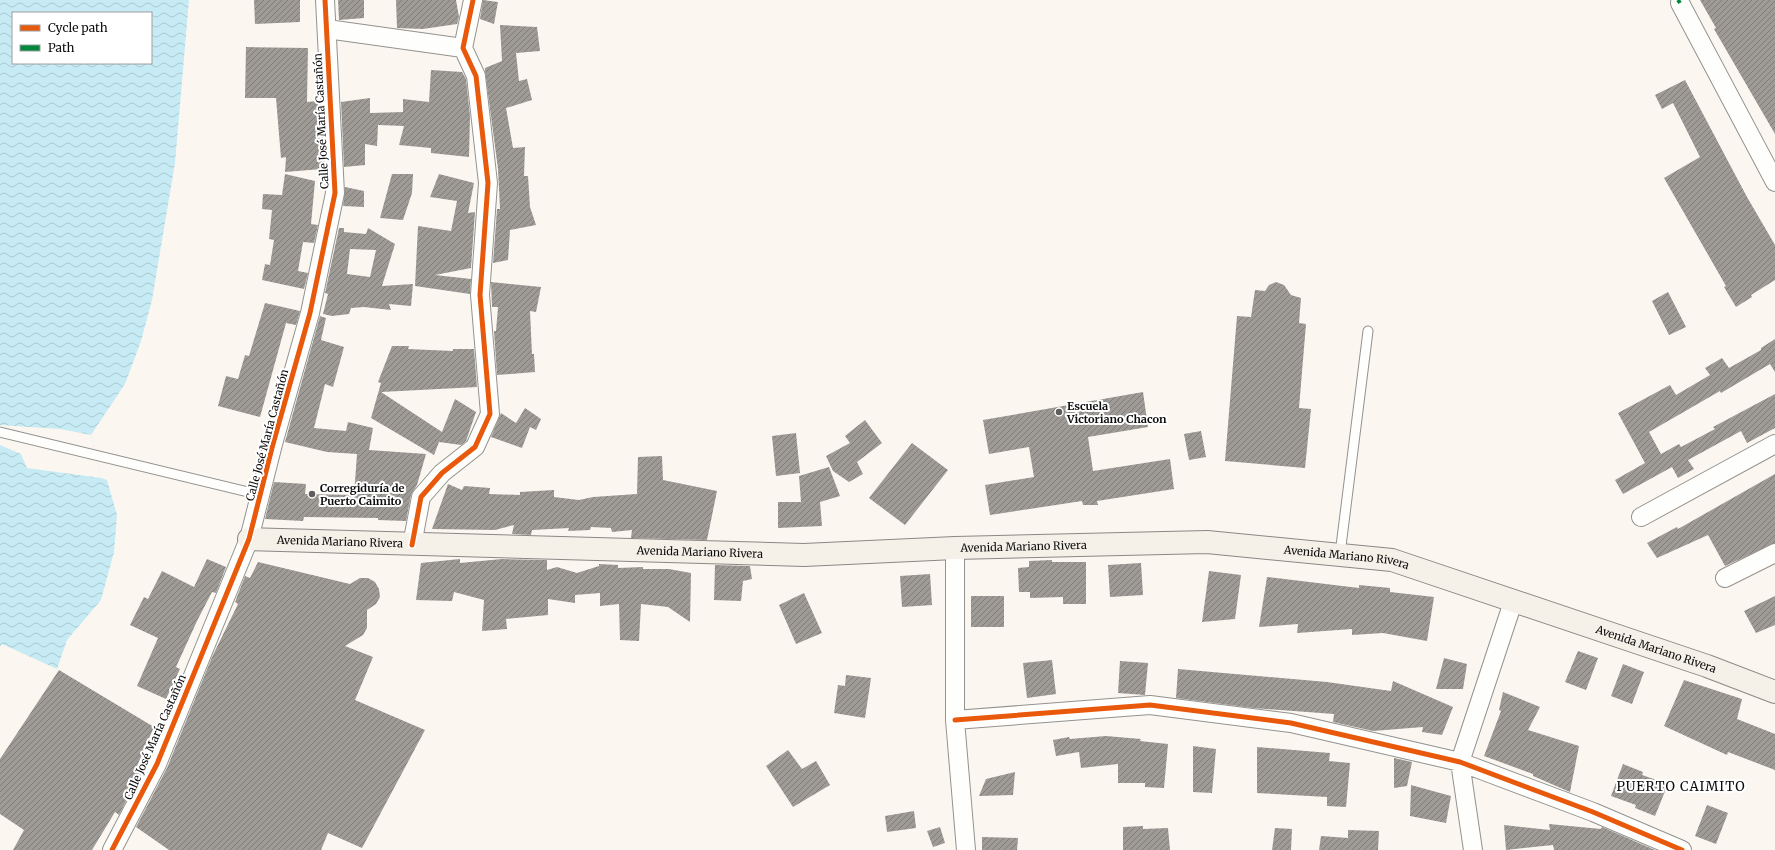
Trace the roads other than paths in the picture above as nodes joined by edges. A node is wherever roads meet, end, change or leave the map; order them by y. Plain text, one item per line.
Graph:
1 (325, 0) edge
2 (473, 0) edge
3 (1680, 3) dead end
4 (327, 30) junction
5 (463, 48) junction
6 (1775, 182) edge
7 (1368, 330) dead end
8 (0, 432) edge
9 (1775, 444) edge
10 (261, 495) junction
11 (1641, 517) dead end
12 (249, 539) junction
13 (412, 544) junction
14 (955, 548) junction
15 (1775, 553) edge
16 (1340, 554) junction
17 (1725, 578) dead end
18 (1513, 602) junction
19 (1775, 692) edge
20 (955, 720) junction
21 (1460, 762) junction
22 (112, 850) edge
23 (966, 850) edge
24 (1473, 850) edge
25 (1682, 850) edge

1 - 4 street, Calle José María Castañón
2 - 5 street
3 - 6 street
4 - 5 street
4 - 10 street, Calle José María Castañón
5 - 13 street
7 - 16 lane
8 - 10 lane
9 - 11 street
10 - 12 street, Calle José María Castañón
12 - 13 main road, Avenida Mariano Rivera
12 - 22 street, Calle José María Castañón
13 - 14 main road, Avenida Mariano Rivera
14 - 16 main road, Avenida Mariano Rivera
14 - 20 street
15 - 17 street
16 - 18 main road, Avenida Mariano Rivera
18 - 19 main road, Avenida Mariano Rivera
18 - 21 street
20 - 21 street
20 - 23 street
21 - 24 street
21 - 25 street

